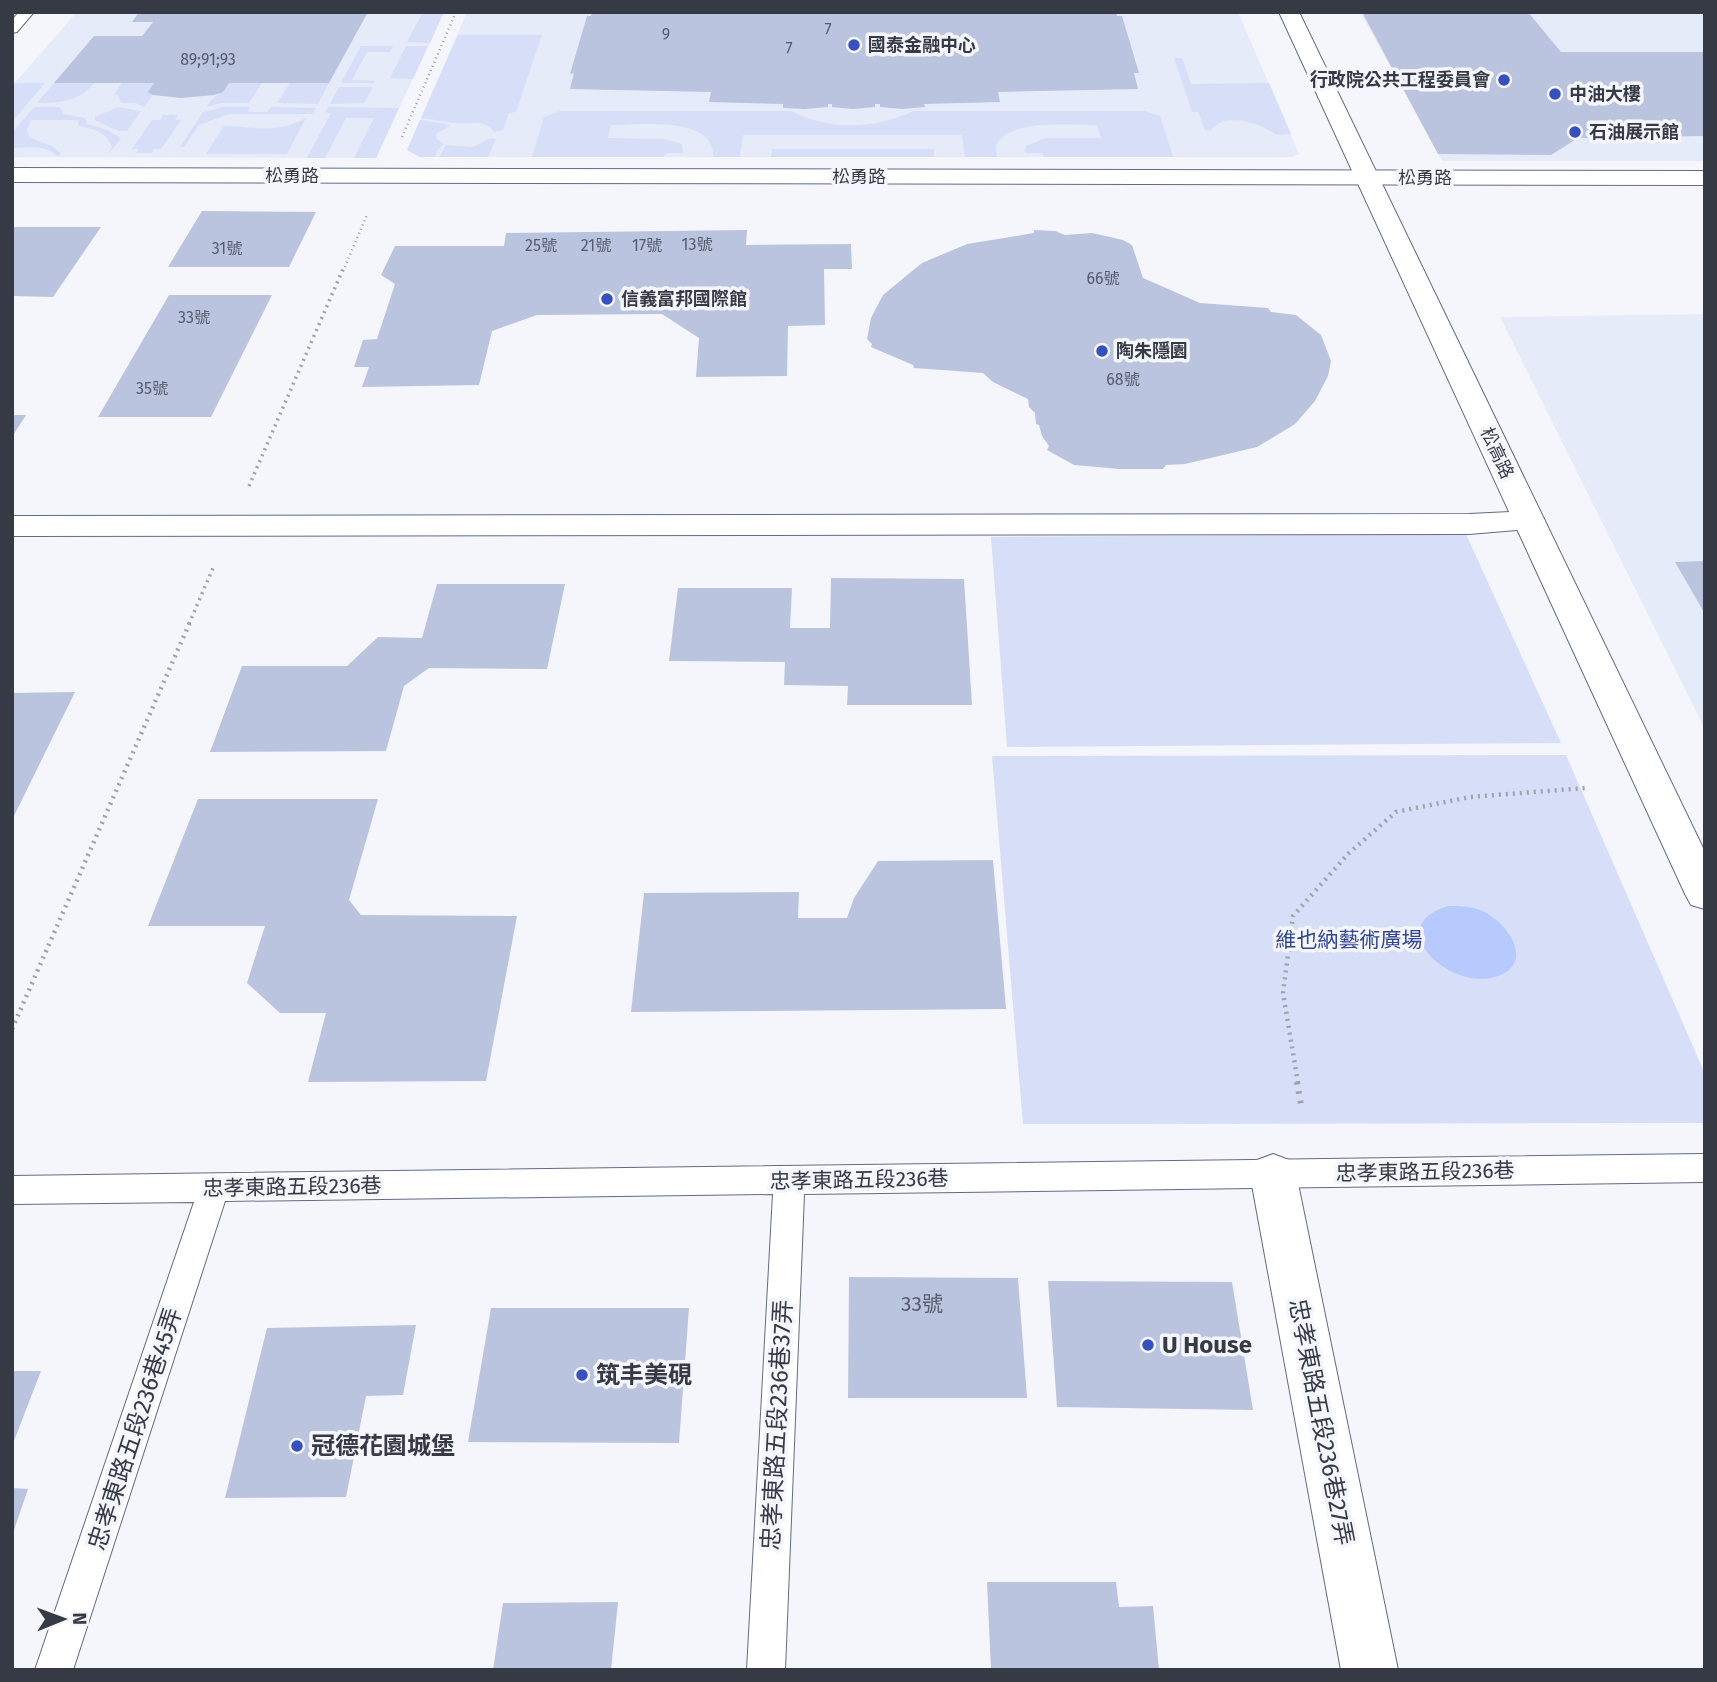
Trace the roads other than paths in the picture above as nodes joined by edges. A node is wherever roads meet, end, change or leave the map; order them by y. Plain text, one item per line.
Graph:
1 (27, 12) edge
2 (1289, 12) edge
3 (12, 29) edge
4 (12, 175) edge
5 (1367, 177) junction
6 (1705, 178) edge
7 (1529, 521) junction
8 (12, 526) edge
9 (1705, 894) edge
10 (1705, 1168) edge
11 (1273, 1174) junction
12 (789, 1181) junction
13 (214, 1188) junction
14 (12, 1190) edge
15 (54, 1670) edge
16 (766, 1670) edge
17 (1370, 1670) edge

1 - 3 lane
2 - 5 street, 松高路
4 - 5 street, 松勇路
5 - 6 street, 松勇路
5 - 7 street, 松高路
7 - 8 street
7 - 9 street, 松高路
10 - 11 lane, 忠孝東路五段236巷
11 - 12 lane, 忠孝東路五段236巷
11 - 17 street, 忠孝東路五段236巷27弄
12 - 13 lane, 忠孝東路五段236巷
12 - 16 lane, 忠孝東路五段236巷37弄
13 - 14 lane, 忠孝東路五段236巷
13 - 15 lane, 忠孝東路五段236巷45弄

